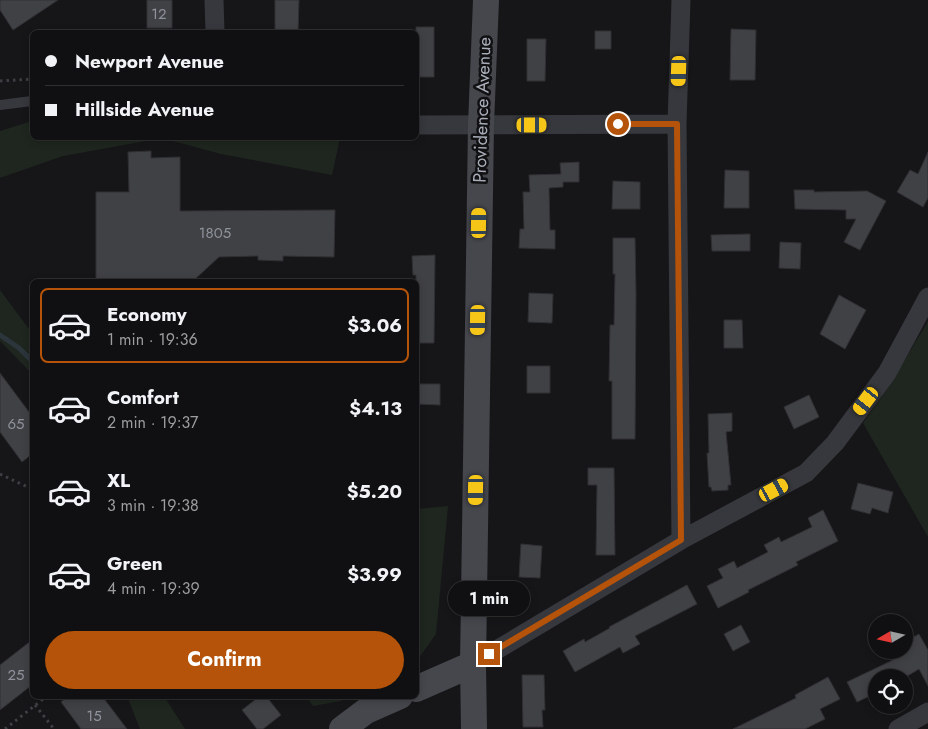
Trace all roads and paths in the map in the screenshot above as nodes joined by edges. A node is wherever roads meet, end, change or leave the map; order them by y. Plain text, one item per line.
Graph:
1 (214, 0) edge
2 (486, 0) edge
3 (681, 0) edge
4 (215, 30) edge
5 (30, 79) edge
6 (0, 81) edge
7 (30, 101) edge
8 (0, 105) edge
9 (677, 124) junction
10 (419, 125) edge
11 (480, 125) junction
12 (928, 297) edge
13 (0, 474) edge
14 (30, 488) edge
15 (681, 540) junction
16 (473, 664) junction
17 (419, 688) edge
18 (43, 699) edge
19 (393, 699) edge
20 (35, 706) junction
21 (928, 712) edge
22 (5, 729) edge
23 (54, 729) edge
24 (342, 729) edge
25 (474, 729) edge
26 (898, 729) edge

1 - 4 street
2 - 11 street, Providence Avenue
3 - 9 street
5 - 6 path
7 - 8 lane
9 - 11 street
9 - 15 street
10 - 11 street
11 - 16 street, Providence Avenue
12 - 15 street
13 - 14 path
15 - 16 street
16 - 17 street
16 - 25 street, Providence Avenue
18 - 20 path
19 - 24 street
20 - 22 path
20 - 23 path
21 - 26 street

